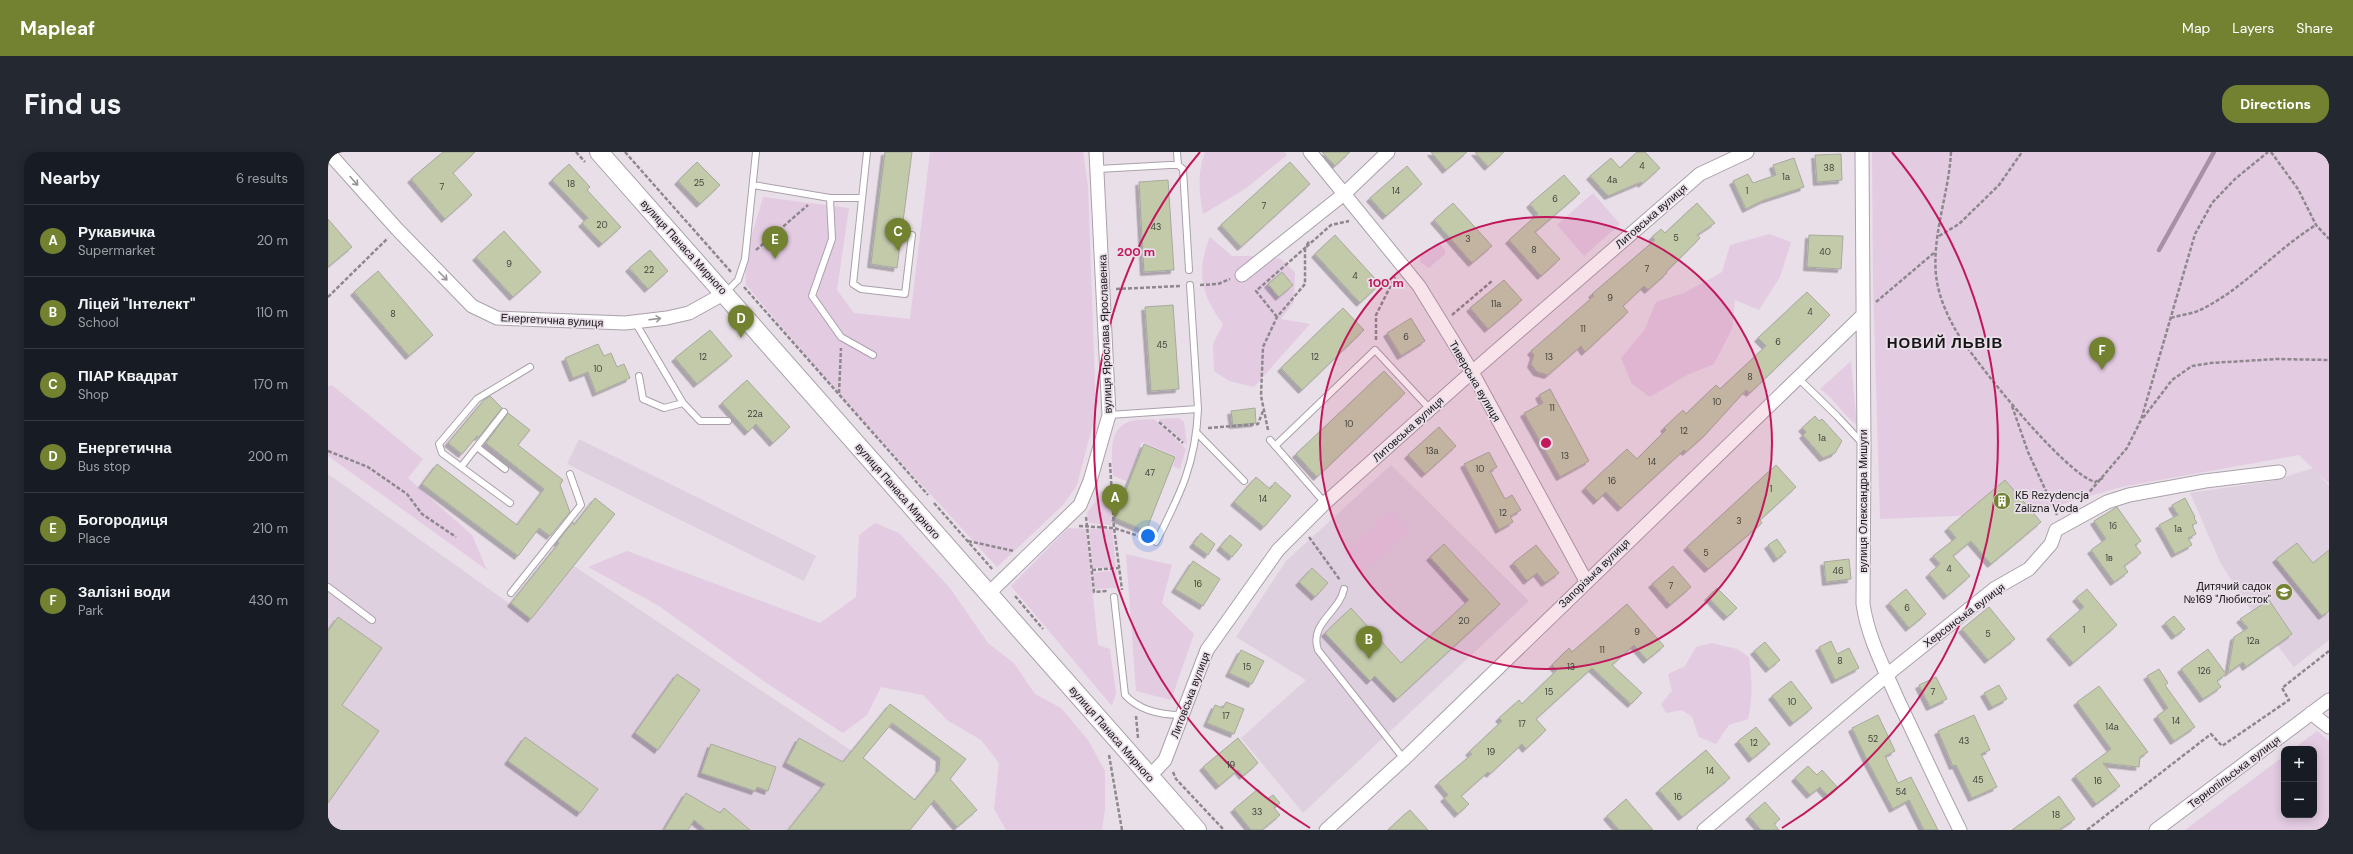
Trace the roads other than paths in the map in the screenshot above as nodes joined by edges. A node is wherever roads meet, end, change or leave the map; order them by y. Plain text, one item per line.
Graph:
1 (328, 152) edge
2 (599, 152) edge
3 (756, 152) edge
4 (867, 152) edge
5 (1096, 152) edge
6 (1177, 152) edge
7 (1310, 152) edge
8 (1388, 152) edge
9 (1747, 152) edge
10 (1862, 152) edge
11 (1178, 165) junction
12 (1098, 168) junction
13 (753, 185) junction
14 (1344, 194) junction
15 (830, 198) junction
16 (861, 198) junction
17 (912, 235) dead end
18 (1189, 270) dead end
19 (1244, 277) dead end
20 (1190, 285) road end
21 (725, 293) junction
22 (1862, 316) junction
23 (635, 322) junction
24 (872, 355) dead end
25 (530, 367) dead end
26 (1472, 372) junction
27 (639, 376) dead end
28 (1797, 377) junction
29 (683, 403) junction
30 (1198, 409) junction
31 (1430, 409) junction
32 (504, 412) dead end
33 (1109, 415) junction
34 (728, 421) dead end
35 (1196, 432) junction
36 (1270, 440) road end
37 (1275, 446) junction
38 (1864, 446) junction
39 (477, 447) junction
40 (461, 467) junction
41 (505, 469) dead end
42 (2279, 472) dead end
43 (570, 474) dead end
44 (1244, 481) dead end
45 (510, 503) dead end
46 (1325, 503) junction
47 (1156, 542) dead end
48 (1586, 581) junction
49 (328, 586) edge
50 (1344, 589) road end
51 (510, 593) dead end
52 (989, 593) junction
53 (1114, 597) dead end
54 (372, 620) dead end
55 (1887, 675) junction
56 (2329, 700) edge
57 (2311, 713) junction
58 (1181, 715) junction
59 (2329, 727) edge
60 (1404, 759) junction
61 (1150, 776) junction
62 (2161, 828) edge
63 (1197, 830) edge
64 (1326, 830) edge
65 (1704, 830) edge
66 (1960, 830) edge

1 -> 23 street, Енергетична вулиця
2 - 21 street, вулиця Панаса Мирного
3 - 13 lane, Енергетична вулиця
4 - 16 lane
5 - 12 street, вулиця Ярослава Ярославенка
6 - 11 lane
7 - 14 street
8 - 14 street
9 - 26 street, Литовська вулиця
10 - 22 street, вулиця Олександра Мишуги
11 - 12 lane
11 - 18 lane
12 - 33 street, вулиця Ярослава Ярославенка
13 - 15 lane
13 - 21 lane, Енергетична вулиця
14 - 19 street
14 - 26 street, Тиверська вулиця
15 - 16 lane
15 - 24 lane
16 - 17 lane
20 - 30 lane
23 -> 21 street, Енергетична вулиця
21 - 52 street, вулиця Панаса Мирного
22 - 28 street, Запорізька вулиця
22 - 38 street, вулиця Олександра Мишуги
23 - 29 lane
25 - 40 lane
26 - 31 street, Литовська вулиця
26 - 48 street, Тиверська вулиця
27 - 29 lane
28 - 38 lane
28 - 48 street, Запорізька вулиця
29 - 34 lane
30 - 33 lane
30 - 35 lane
31 - 37 lane
31 - 46 street, Литовська вулиця
32 - 39 lane
33 - 52 street, вулиця Ярослава Ярославенка
35 - 44 lane
35 - 47 lane
36 - 37 lane
37 - 46 lane
38 - 55 street, вулиця Олександра Мишуги
39 - 40 lane
39 - 41 lane
40 - 45 lane
42 - 55 street, Херсонська вулиця
43 - 51 lane
46 - 58 street, Литовська вулиця
48 - 60 street, Запорізька вулиця
49 - 54 lane
50 - 60 lane
52 - 61 street, вулиця Панаса Мирного
53 - 58 lane
55 - 65 street, Херсонська вулиця
55 - 66 street, вулиця Олександра Мишуги
56 - 57 street, Тернопільська вулиця
57 - 59 street
57 - 62 street, Тернопільська вулиця
58 - 61 street, Литовська вулиця
60 - 64 street, Запорізька вулиця
61 - 63 street, вулиця Панаса Мирного

